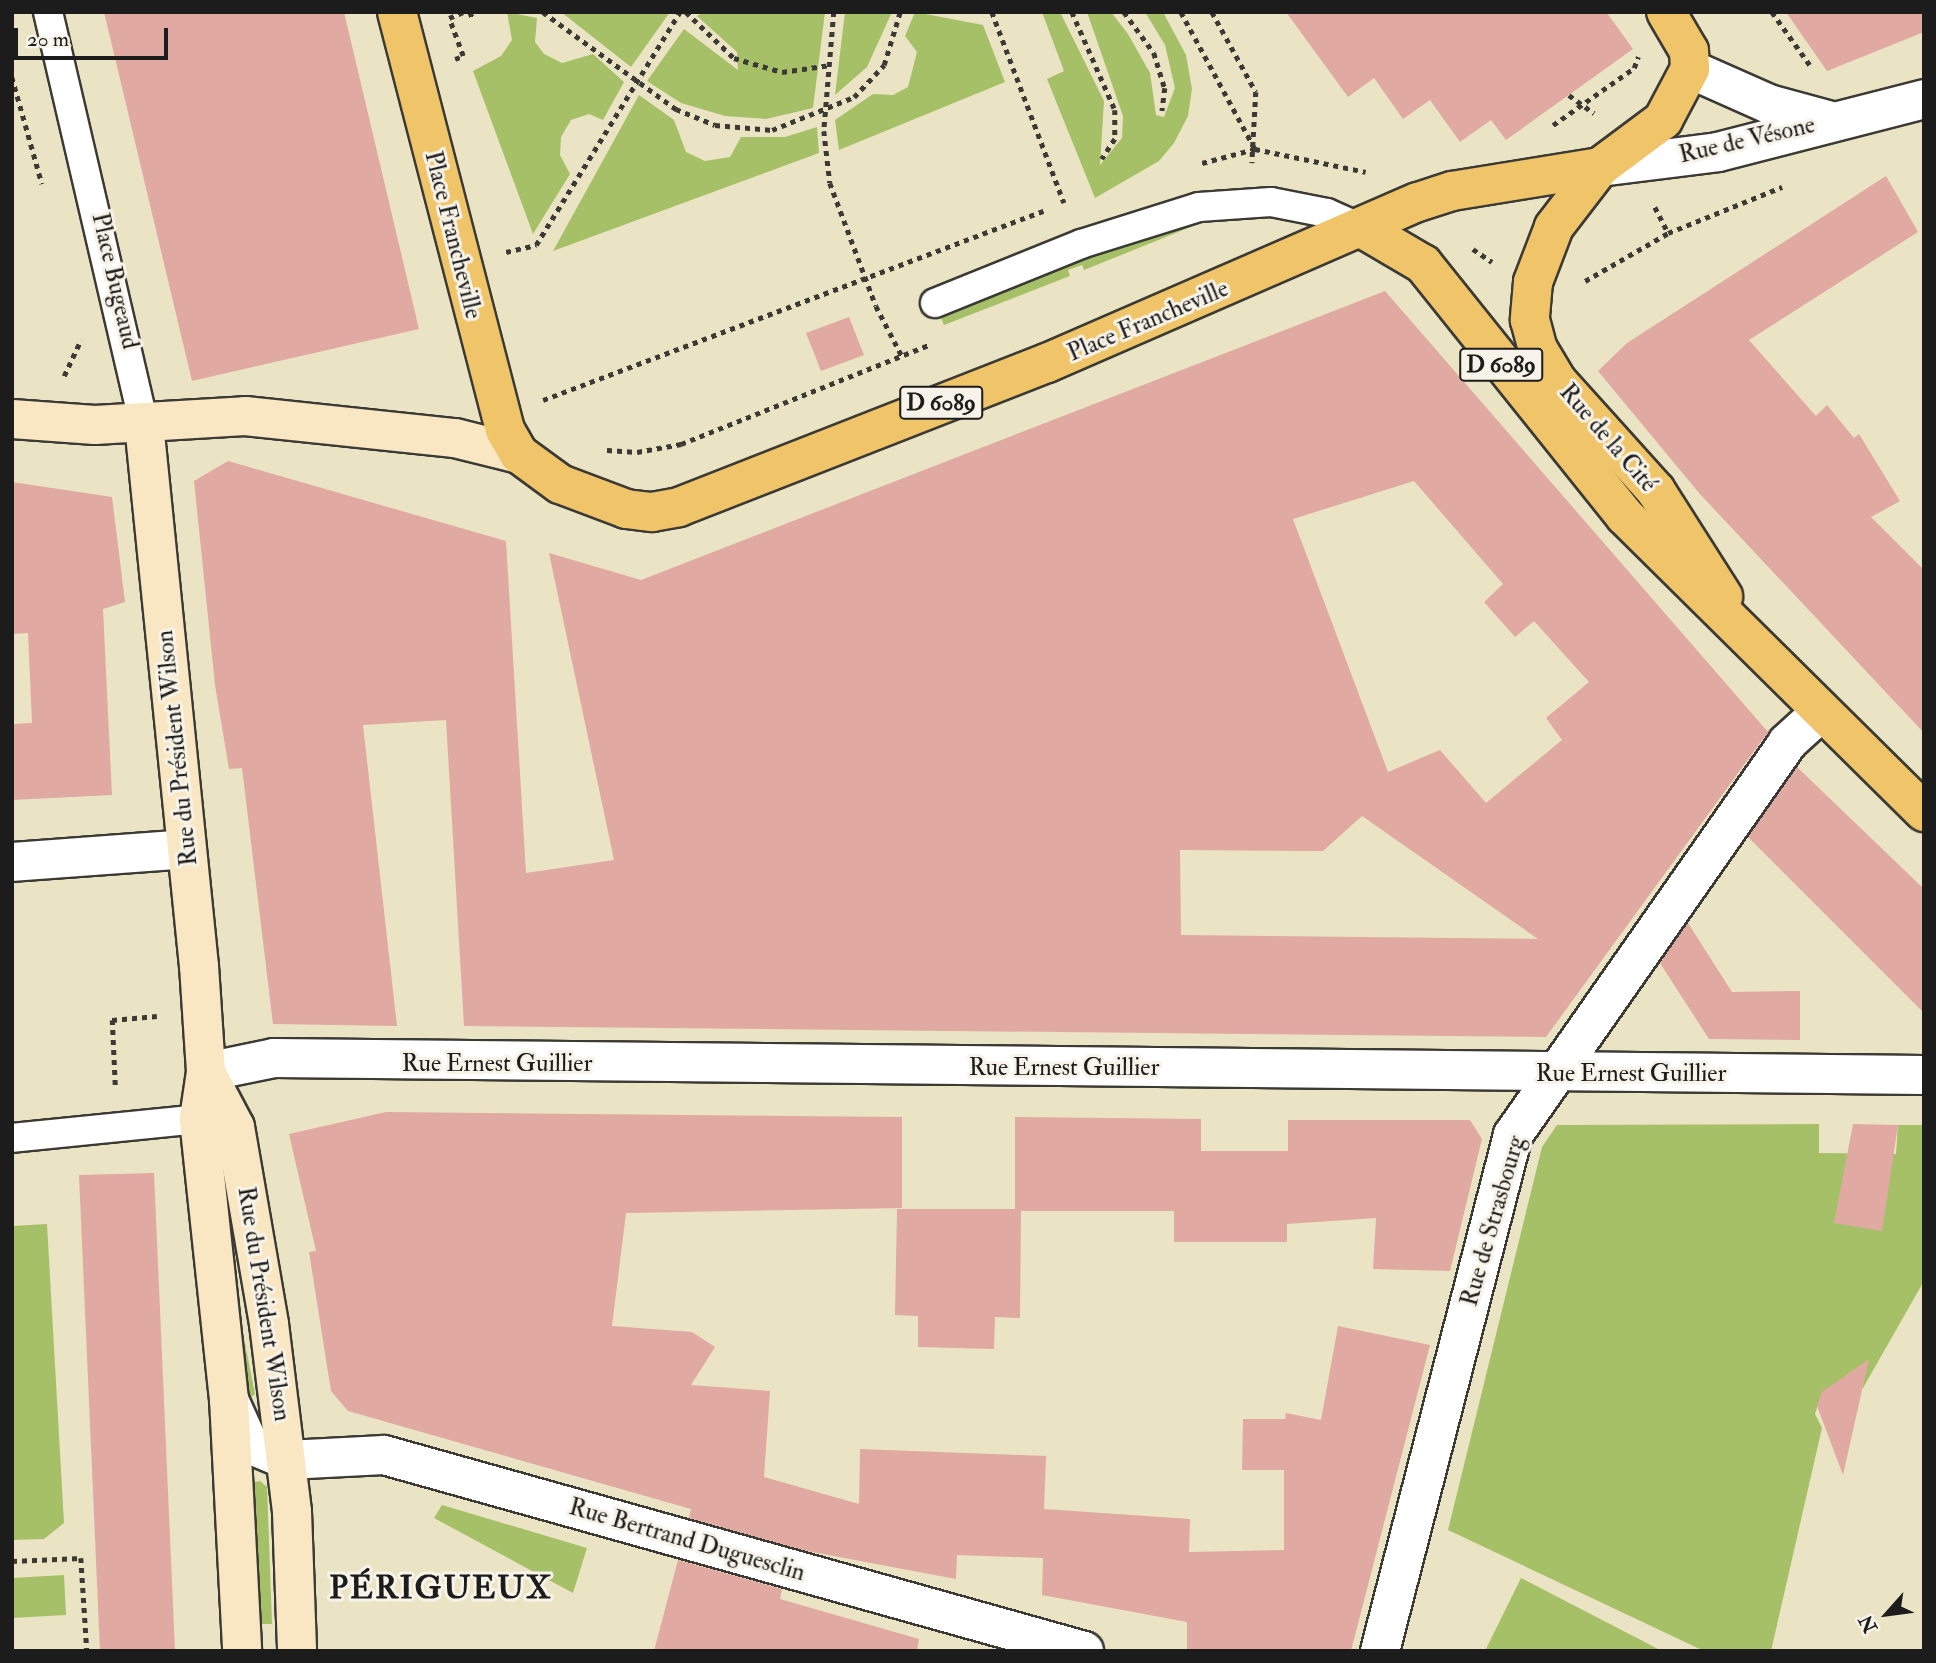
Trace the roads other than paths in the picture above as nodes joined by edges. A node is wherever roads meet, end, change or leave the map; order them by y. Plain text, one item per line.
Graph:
1 (48, 12) edge
2 (397, 12) edge
3 (1666, 12) edge
4 (1690, 69) junction
5 (1924, 99) edge
6 (1830, 120) junction
7 (1600, 167) junction
8 (1365, 230) junction
9 (935, 303) dead end
10 (12, 419) edge
11 (144, 424) junction
12 (519, 454) junction
13 (1771, 659) junction
14 (1822, 711) junction
15 (1924, 812) edge
16 (187, 849) junction
17 (12, 862) edge
18 (206, 1072) junction
19 (1558, 1073) junction
20 (1924, 1075) edge
21 (199, 1119) junction
22 (12, 1139) edge
23 (229, 1399) junction
24 (287, 1460) junction
25 (242, 1651) edge
26 (297, 1651) edge
27 (1084, 1651) edge
28 (1380, 1651) edge

1 - 11 lane, Place Bugeaud
2 - 12 main road, Place Francheville
3 - 4 main road
4 - 6 street, Rue de Vésone
4 - 7 main road, Place Francheville / D 6089
5 - 6 street
6 - 7 street, Rue de Vésone
7 - 8 main road, Place Francheville / D 6089
7 - 13 main road, Rue de la Cité
8 - 9 lane
8 - 12 main road, Place Francheville / D 6089
8 - 13 main road, D 6089
10 - 11 main road
11 - 12 main road, Place Francheville
11 - 16 main road, Rue du Président Wilson
13 - 14 main road, D 6089
14 - 15 main road, D 6089
14 - 19 street, Rue de Strasbourg
16 - 17 street
16 - 18 main road, Rue du Président Wilson
18 - 19 street, Rue Ernest Guillier
18 - 21 main road, Rue du Président Wilson
18 - 24 main road, Rue du Président Wilson
19 - 20 street, Rue Ernest Guillier
19 - 28 street, Rue de Strasbourg
21 - 22 lane
21 - 23 main road, Rue du Président Wilson
23 - 24 street, Rue du Président Wilson
23 - 25 main road, Rue du Président Wilson
24 - 26 main road, Rue du Président Wilson
24 - 27 street, Rue Bertrand Duguesclin

